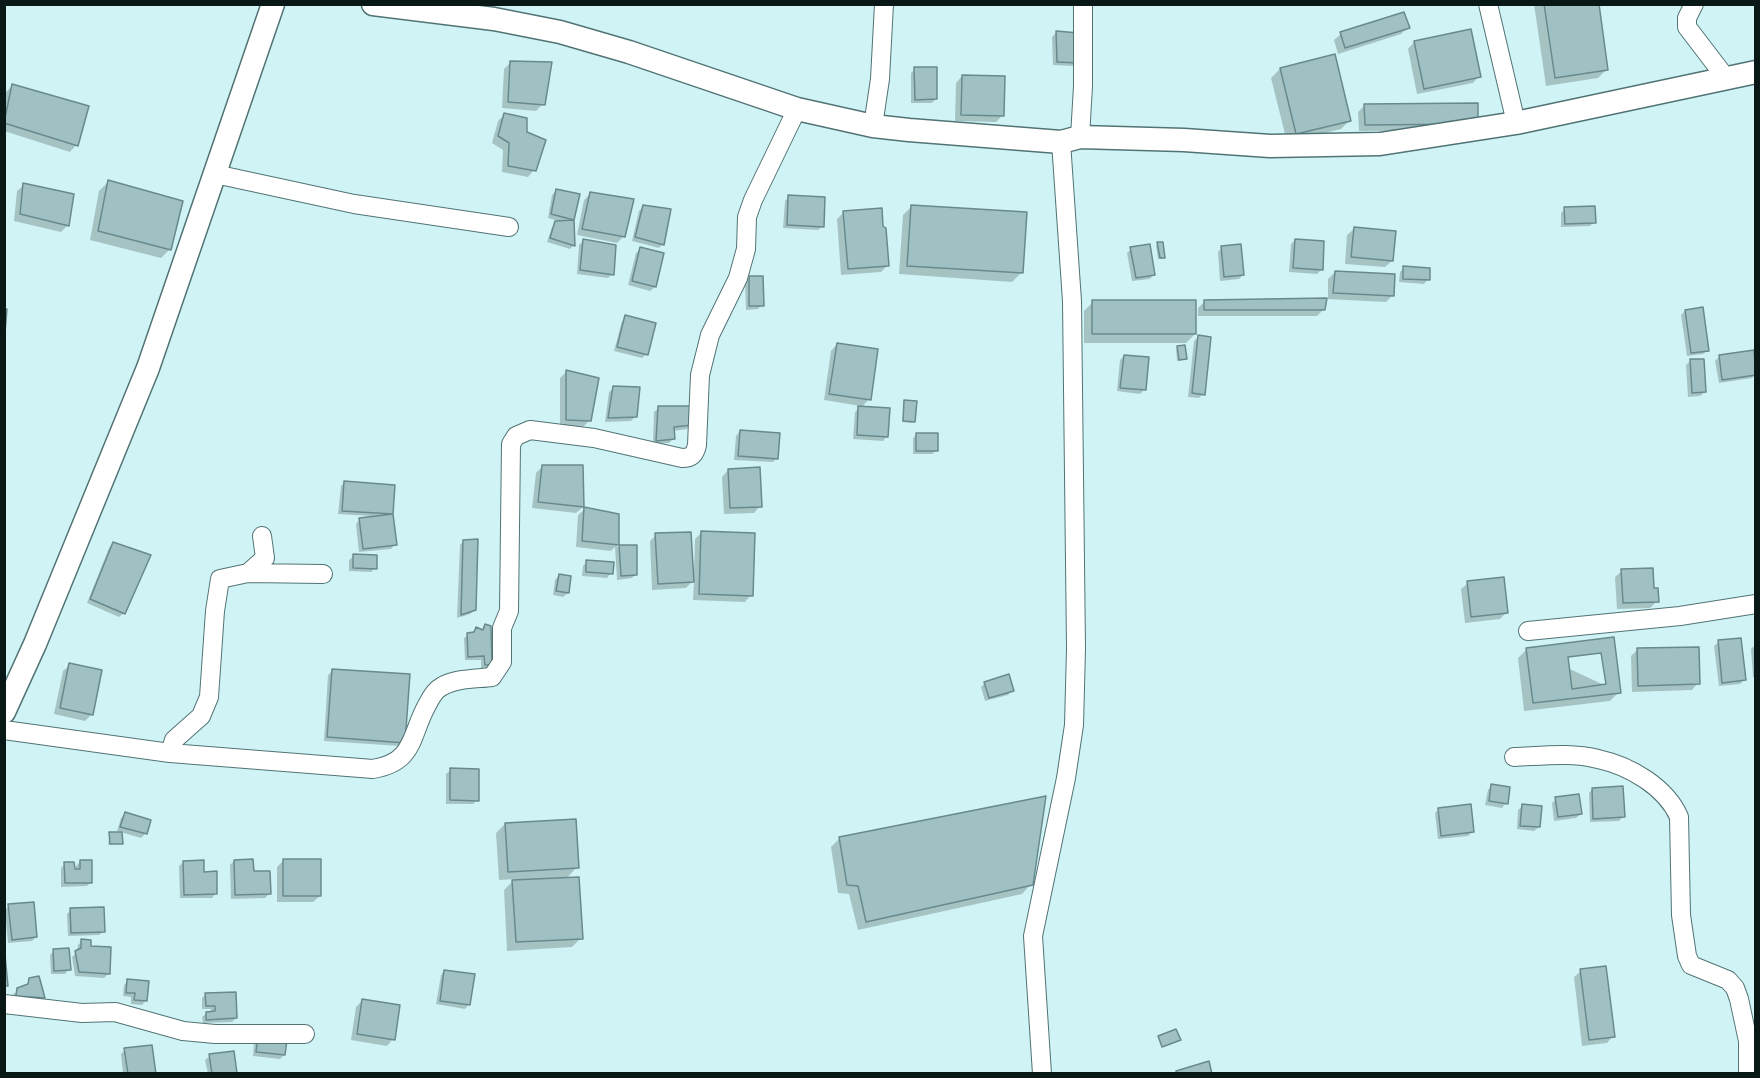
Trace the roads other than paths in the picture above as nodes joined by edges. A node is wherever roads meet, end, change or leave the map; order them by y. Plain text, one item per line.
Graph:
1 (273, 4) edge
2 (373, 4) edge
3 (885, 4) edge
4 (1083, 4) edge
5 (1488, 4) edge
6 (1694, 4) edge
7 (1755, 72) edge
8 (1726, 78) junction
9 (797, 109) junction
10 (1516, 123) junction
11 (873, 126) junction
12 (1070, 139) junction
13 (215, 174) junction
14 (509, 227) dead end
15 (262, 536) dead end
16 (248, 573) junction
17 (323, 574) dead end
18 (1755, 604) edge
19 (1528, 631) dead end
20 (4, 712) edge
21 (4, 730) edge
22 (170, 753) junction
23 (1514, 757) dead end
24 (4, 1004) edge
25 (305, 1034) dead end
26 (1752, 1041) edge
27 (1042, 1074) edge
28 (1748, 1074) edge

1 - 13 street
2 - 9 street
3 - 11 street
4 - 12 street
5 - 10 street
6 - 8 street
7 - 8 street
8 - 10 street
9 - 11 street
9 - 22 street
10 - 12 street
11 - 12 street
12 - 27 street
13 - 14 street
13 - 20 street
15 - 16 street
16 - 17 street
16 - 22 street
18 - 19 street
21 - 22 street
23 - 26 street
24 - 25 street
26 - 28 street

